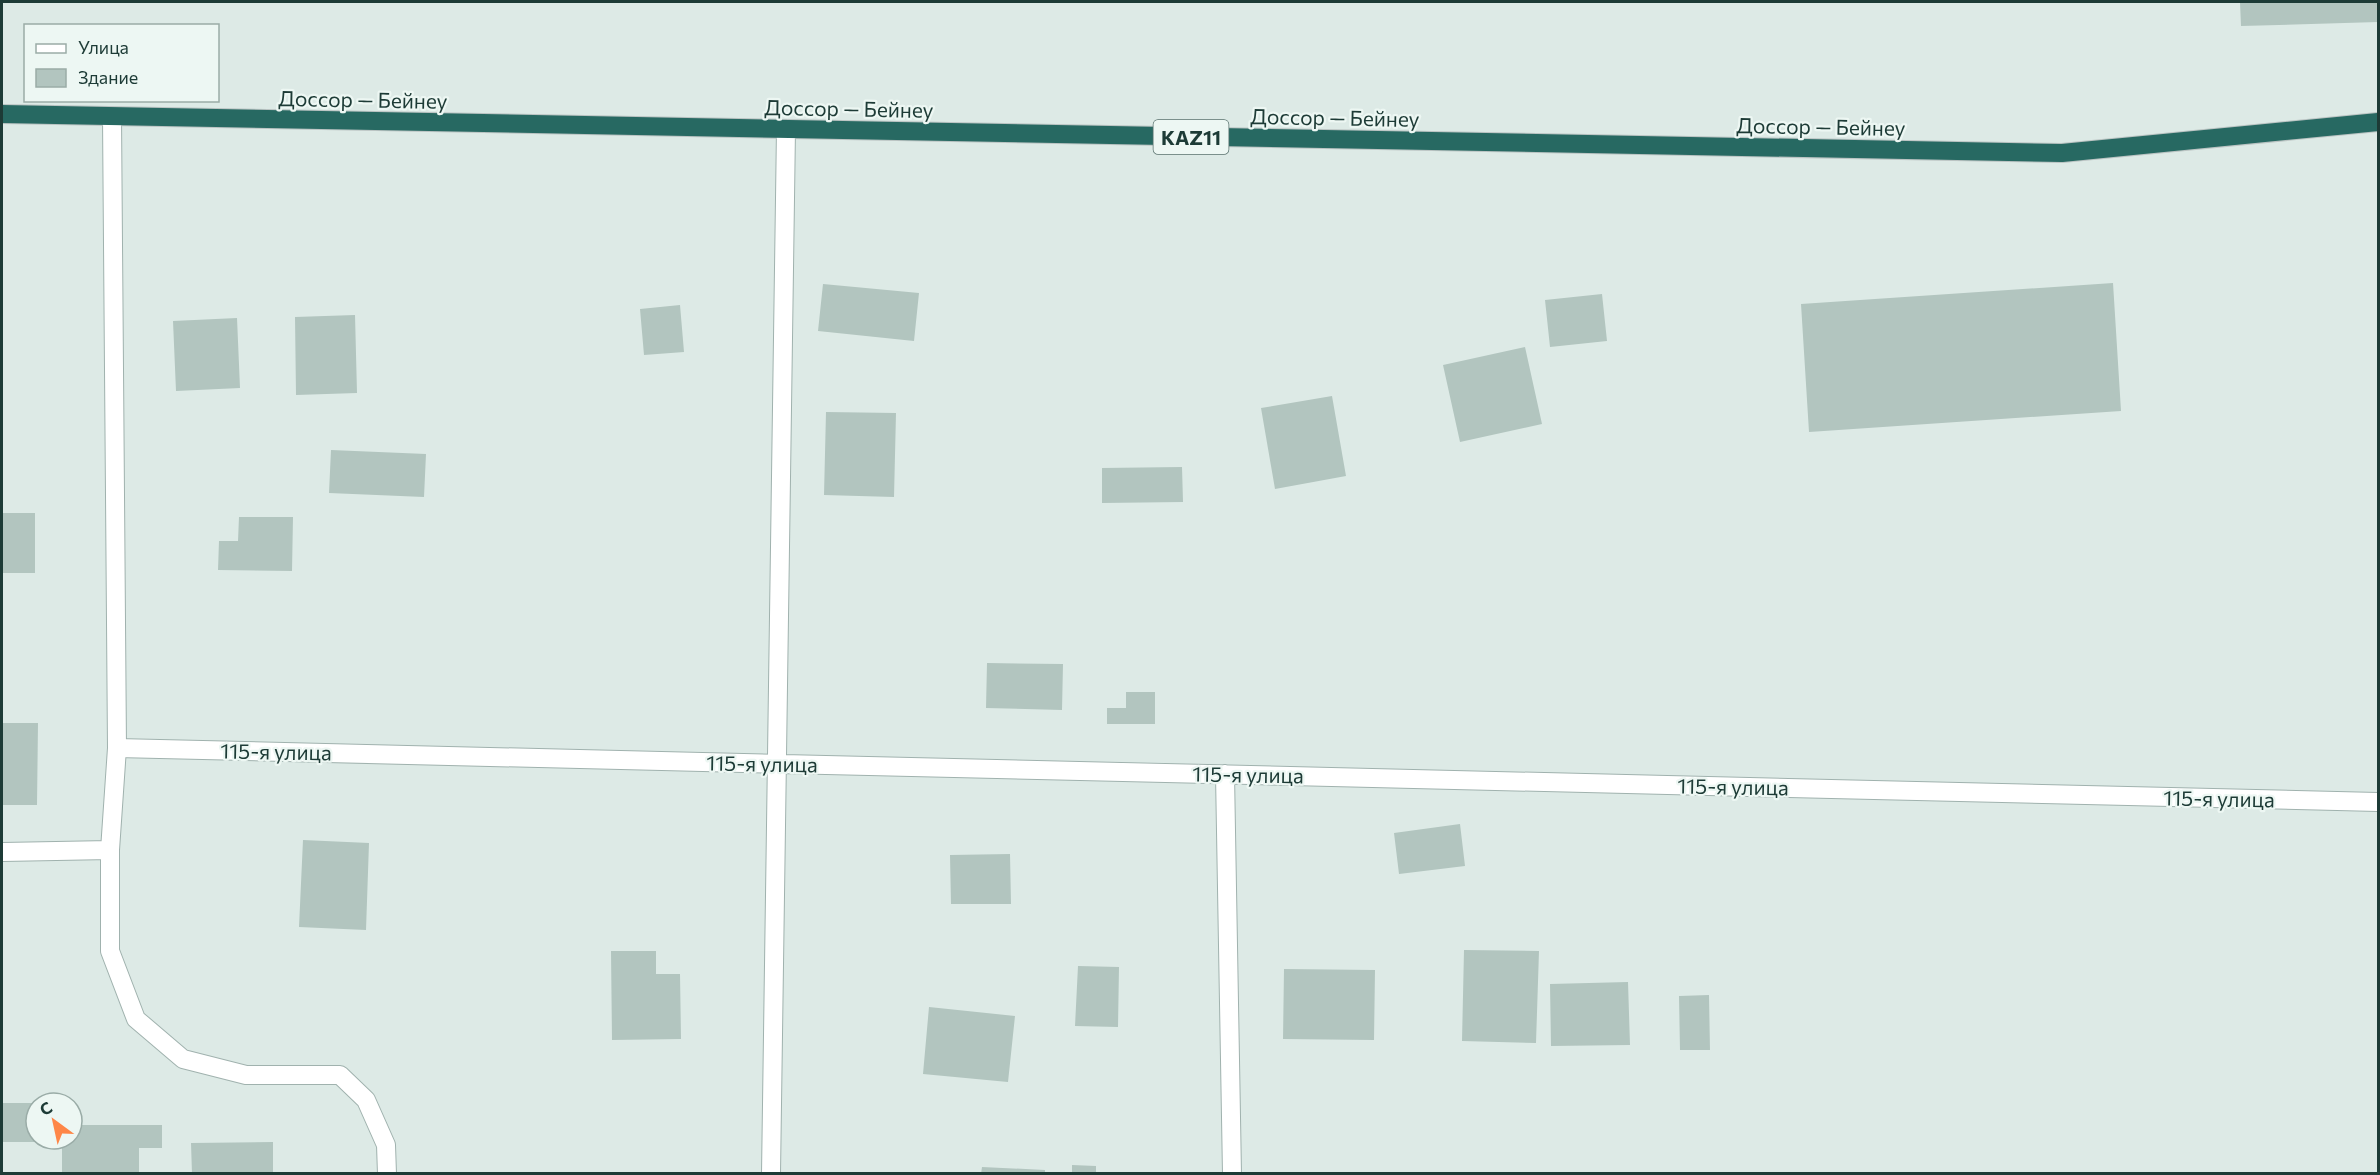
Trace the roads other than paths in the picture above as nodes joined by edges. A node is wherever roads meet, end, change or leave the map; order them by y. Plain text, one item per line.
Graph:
1 (2, 114) edge
2 (112, 117) junction
3 (2379, 123) edge
4 (786, 129) junction
5 (117, 748) junction
6 (777, 763) junction
7 (1225, 774) junction
8 (2379, 802) edge
9 (110, 850) junction
10 (2, 852) edge
11 (387, 1173) edge
12 (771, 1173) edge
13 (1232, 1173) edge

1 - 2 highway, Доссор — Бейнеу / KAZ11
2 - 4 highway, Доссор — Бейнеу / KAZ11
2 - 5 street
3 - 4 highway, Доссор — Бейнеу / KAZ11
4 - 6 street
5 - 6 street, 115-я улица
5 - 9 street
6 - 7 street, 115-я улица
6 - 12 street
7 - 8 street, 115-я улица
7 - 13 street
9 - 10 street
9 - 11 street

